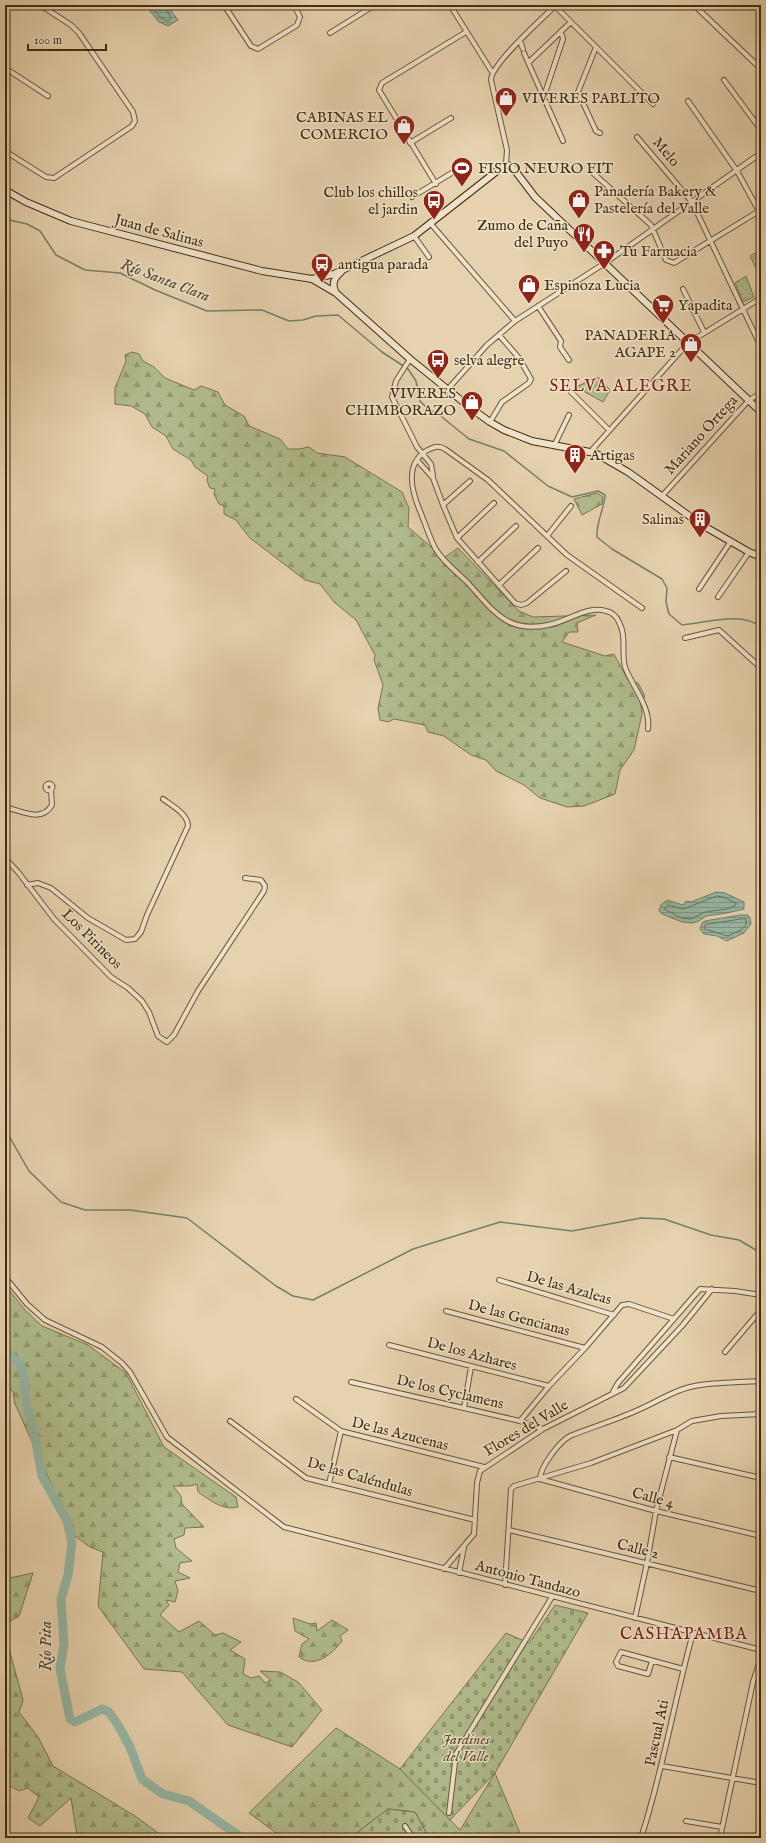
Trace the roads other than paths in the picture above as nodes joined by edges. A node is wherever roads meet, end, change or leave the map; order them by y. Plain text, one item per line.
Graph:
1 (40, 5) edge
2 (224, 5) edge
3 (294, 5) edge
4 (375, 5) edge
5 (450, 5) edge
6 (556, 5) edge
7 (694, 5) edge
8 (559, 10) dead end
9 (571, 22) junction
10 (562, 31) junction
11 (466, 32) junction
12 (330, 33) dead end
13 (520, 41) junction
14 (596, 47) junction
15 (529, 62) junction
16 (5, 68) edge
17 (761, 69) edge
18 (492, 72) junction
19 (724, 80) dead end
20 (48, 96) dead end
21 (544, 96) junction
22 (688, 101) dead end
23 (653, 104) dead end
24 (451, 118) dead end
25 (761, 130) edge
26 (600, 133) dead end
27 (637, 137) dead end
28 (563, 141) dead end
29 (410, 143) junction
30 (5, 151) edge
31 (761, 154) edge
32 (506, 164) junction
33 (465, 165) dead end
34 (737, 171) junction
35 (592, 172) dead end
36 (436, 184) junction
37 (5, 190) edge
38 (412, 197) dead end
39 (692, 202) junction
40 (760, 213) edge
41 (431, 224) junction
42 (653, 229) junction
43 (414, 236) junction
44 (710, 241) junction
45 (429, 257) dead end
46 (605, 263) junction
47 (345, 268) junction
48 (312, 279) junction
49 (683, 289) dead end
50 (336, 292) junction
51 (761, 298) edge
52 (538, 306) junction
53 (742, 308) junction
54 (515, 321) junction
55 (704, 332) junction
56 (499, 335) junction
57 (688, 343) junction
58 (761, 347) edge
59 (410, 359) junction
60 (569, 360) dead end
61 (448, 389) junction
62 (570, 392) dead end
63 (761, 393) edge
64 (749, 400) junction
65 (761, 412) edge
66 (569, 415) dead end
67 (490, 422) junction
68 (606, 428) dead end
69 (554, 446) junction
70 (591, 451) junction
71 (422, 454) junction
72 (417, 460) junction
73 (433, 478) junction
74 (470, 481) dead end
75 (662, 496) junction
76 (494, 503) dead end
77 (442, 505) junction
78 (571, 506) dead end
79 (516, 526) dead end
80 (547, 536) junction
81 (457, 538) junction
82 (731, 541) junction
83 (538, 548) dead end
84 (748, 552) junction
85 (760, 554) edge
86 (478, 562) junction
87 (566, 571) dead end
88 (499, 585) junction
89 (699, 589) dead end
90 (718, 597) dead end
91 (642, 608) dead end
92 (685, 638) dead end
93 (761, 668) edge
94 (648, 729) dead end
95 (50, 790) dead end
96 (163, 799) dead end
97 (5, 807) edge
98 (5, 858) edge
99 (245, 878) dead end
100 (27, 885) junction
101 (5, 1277) edge
102 (499, 1280) dead end
103 (712, 1289) junction
104 (761, 1295) edge
105 (761, 1310) edge
106 (446, 1311) dead end
107 (614, 1315) junction
108 (674, 1319) junction
109 (389, 1345) dead end
110 (585, 1348) junction
111 (725, 1352) dead end
112 (471, 1366) junction
113 (761, 1381) edge
114 (351, 1382) dead end
115 (548, 1386) junction
116 (613, 1393) junction
117 (296, 1399) dead end
118 (464, 1408) junction
119 (761, 1414) edge
120 (230, 1421) dead end
121 (520, 1421) junction
122 (543, 1429) junction
123 (677, 1430) junction
124 (341, 1431) junction
125 (669, 1457) junction
126 (484, 1467) junction
127 (761, 1478) edge
128 (540, 1479) junction
129 (329, 1484) junction
130 (656, 1511) junction
131 (475, 1520) junction
132 (509, 1530) junction
133 (761, 1536) edge
134 (464, 1547) junction
135 (647, 1563) junction
136 (444, 1569) junction
137 (460, 1573) junction
138 (505, 1585) junction
139 (761, 1591) edge
140 (552, 1597) junction
141 (635, 1618) junction
142 (693, 1633) junction
143 (761, 1650) edge
144 (761, 1658) edge
145 (652, 1661) junction
146 (683, 1669) junction
147 (662, 1766) junction
148 (732, 1778) junction
149 (761, 1783) edge
150 (449, 1813) dead end
151 (686, 1821) dead end
152 (405, 1826) dead end
153 (722, 1827) junction
154 (413, 1838) edge
155 (641, 1838) edge
156 (720, 1838) edge

1 - 30 street
2 - 3 street
4 - 12 street
5 - 11 street
6 - 13 street
7 - 17 street
8 - 9 street
9 - 10 street
9 - 14 street
10 - 15 street
10 - 21 street
11 - 18 street
11 - 29 street
13 - 15 street
13 - 18 street
14 - 23 street
14 - 26 street
15 - 21 street
16 - 20 street
18 - 32 street
19 - 25 street
21 - 28 street
22 - 34 street
24 - 29 street
27 - 39 street, Melo
29 - 36 street
31 - 34 street
32 - 41 street, Juan de Salinas
32 - 46 street
33 - 36 street
34 - 39 street
34 - 40 street
35 - 42 street
36 - 38 street
37 - 48 street, Juan de Salinas
39 - 42 street
39 - 44 street, Melo
40 - 44 street
41 - 43 street, Juan de Salinas
41 - 54 street
42 - 44 street
42 - 46 street
43 - 45 street
43 - 47 street, Juan de Salinas
44 - 53 street, Melo
46 - 52 street
46 - 57 street
47 - 48 street, Juan de Salinas
47 - 50 street
48 - 50 street, Juan de Salinas
49 - 55 street
50 - 59 street, Juan de Salinas
51 - 53 street
52 - 54 street
52 - 60 street
53 - 55 street
53 - 58 street, Melo
54 - 56 street
55 - 57 street
56 - 61 street
56 - 67 street
57 - 64 street
57 - 70 street
59 - 61 street, Juan de Salinas
59 - 71 street
61 - 67 street, Juan de Salinas
62 - 68 street
63 - 64 street, Mariano Ortega
64 - 65 street
64 - 75 street, Mariano Ortega
66 - 69 street
67 - 69 street, Juan de Salinas
69 - 70 street, Juan de Salinas
70 - 75 street, Juan de Salinas
71 - 72 street
71 - 73 street
71 - 80 street
72 - 73 street
72 - 94 street
73 - 77 street
74 - 77 street
75 - 82 street, Juan de Salinas
76 - 81 street
77 - 81 street
78 - 80 street
79 - 86 street
80 - 91 street
81 - 86 street
82 - 84 street, Juan de Salinas
82 - 89 street
83 - 88 street
84 - 85 street, Juan de Salinas
84 - 90 street
86 - 88 street
87 - 88 street
92 - 93 street
95 - 97 street
96 - 100 street
98 - 100 street, Los Pirineos
99 - 100 street, Los Pirineos
101 - 136 street, Antonio Tandazo
102 - 107 street, De las Azaleas
103 - 104 street, Flores del Valle
103 - 108 street, Flores del Valle
103 - 116 street, Flores del Valle
105 - 111 street
106 - 110 street, De las Gencianas
107 - 108 street, De las Azaleas
107 - 110 street
108 - 116 street, Flores del Valle
109 - 112 street, De los Azhares
110 - 115 street
112 - 115 street, De los Azhares
112 - 118 street
113 - 128 street
114 - 118 street, De los Cyclamens
115 - 121 street
116 - 122 street, Flores del Valle
117 - 124 street, De las Azucenas
118 - 121 street, De los Cyclamens
119 - 123 street
120 - 129 street, De las Caléndulas
121 - 122 street, De los Cyclamens
122 - 126 street, Flores del Valle
123 - 125 street
123 - 128 street
124 - 126 street, De las Azucenas
124 - 129 street
125 - 127 street
125 - 130 street
126 - 131 street, Flores del Valle
128 - 130 street, Calle 4
128 - 132 street
129 - 131 street, De las Caléndulas
130 - 133 street, Calle 4
130 - 135 street
131 - 134 street, Flores del Valle
132 - 135 street, Calle 2
132 - 138 street
134 - 136 street, Flores del Valle
134 - 137 street, Flores del Valle
135 - 139 street, Calle 2
135 - 141 street
136 - 137 street, Antonio Tandazo
137 - 138 street, Antonio Tandazo
138 - 140 street, Antonio Tandazo
140 - 141 street, Antonio Tandazo
140 - 150 street
141 - 142 street, Antonio Tandazo
142 - 143 street, Antonio Tandazo
142 - 146 street, Pascual Ati
144 - 148 street
145 - 145 street
145 - 146 street
146 - 147 street, Pascual Ati
147 - 148 street
147 - 155 street, Pascual Ati
148 - 149 street
148 - 153 street
151 - 153 street
152 - 154 street
153 - 156 street

